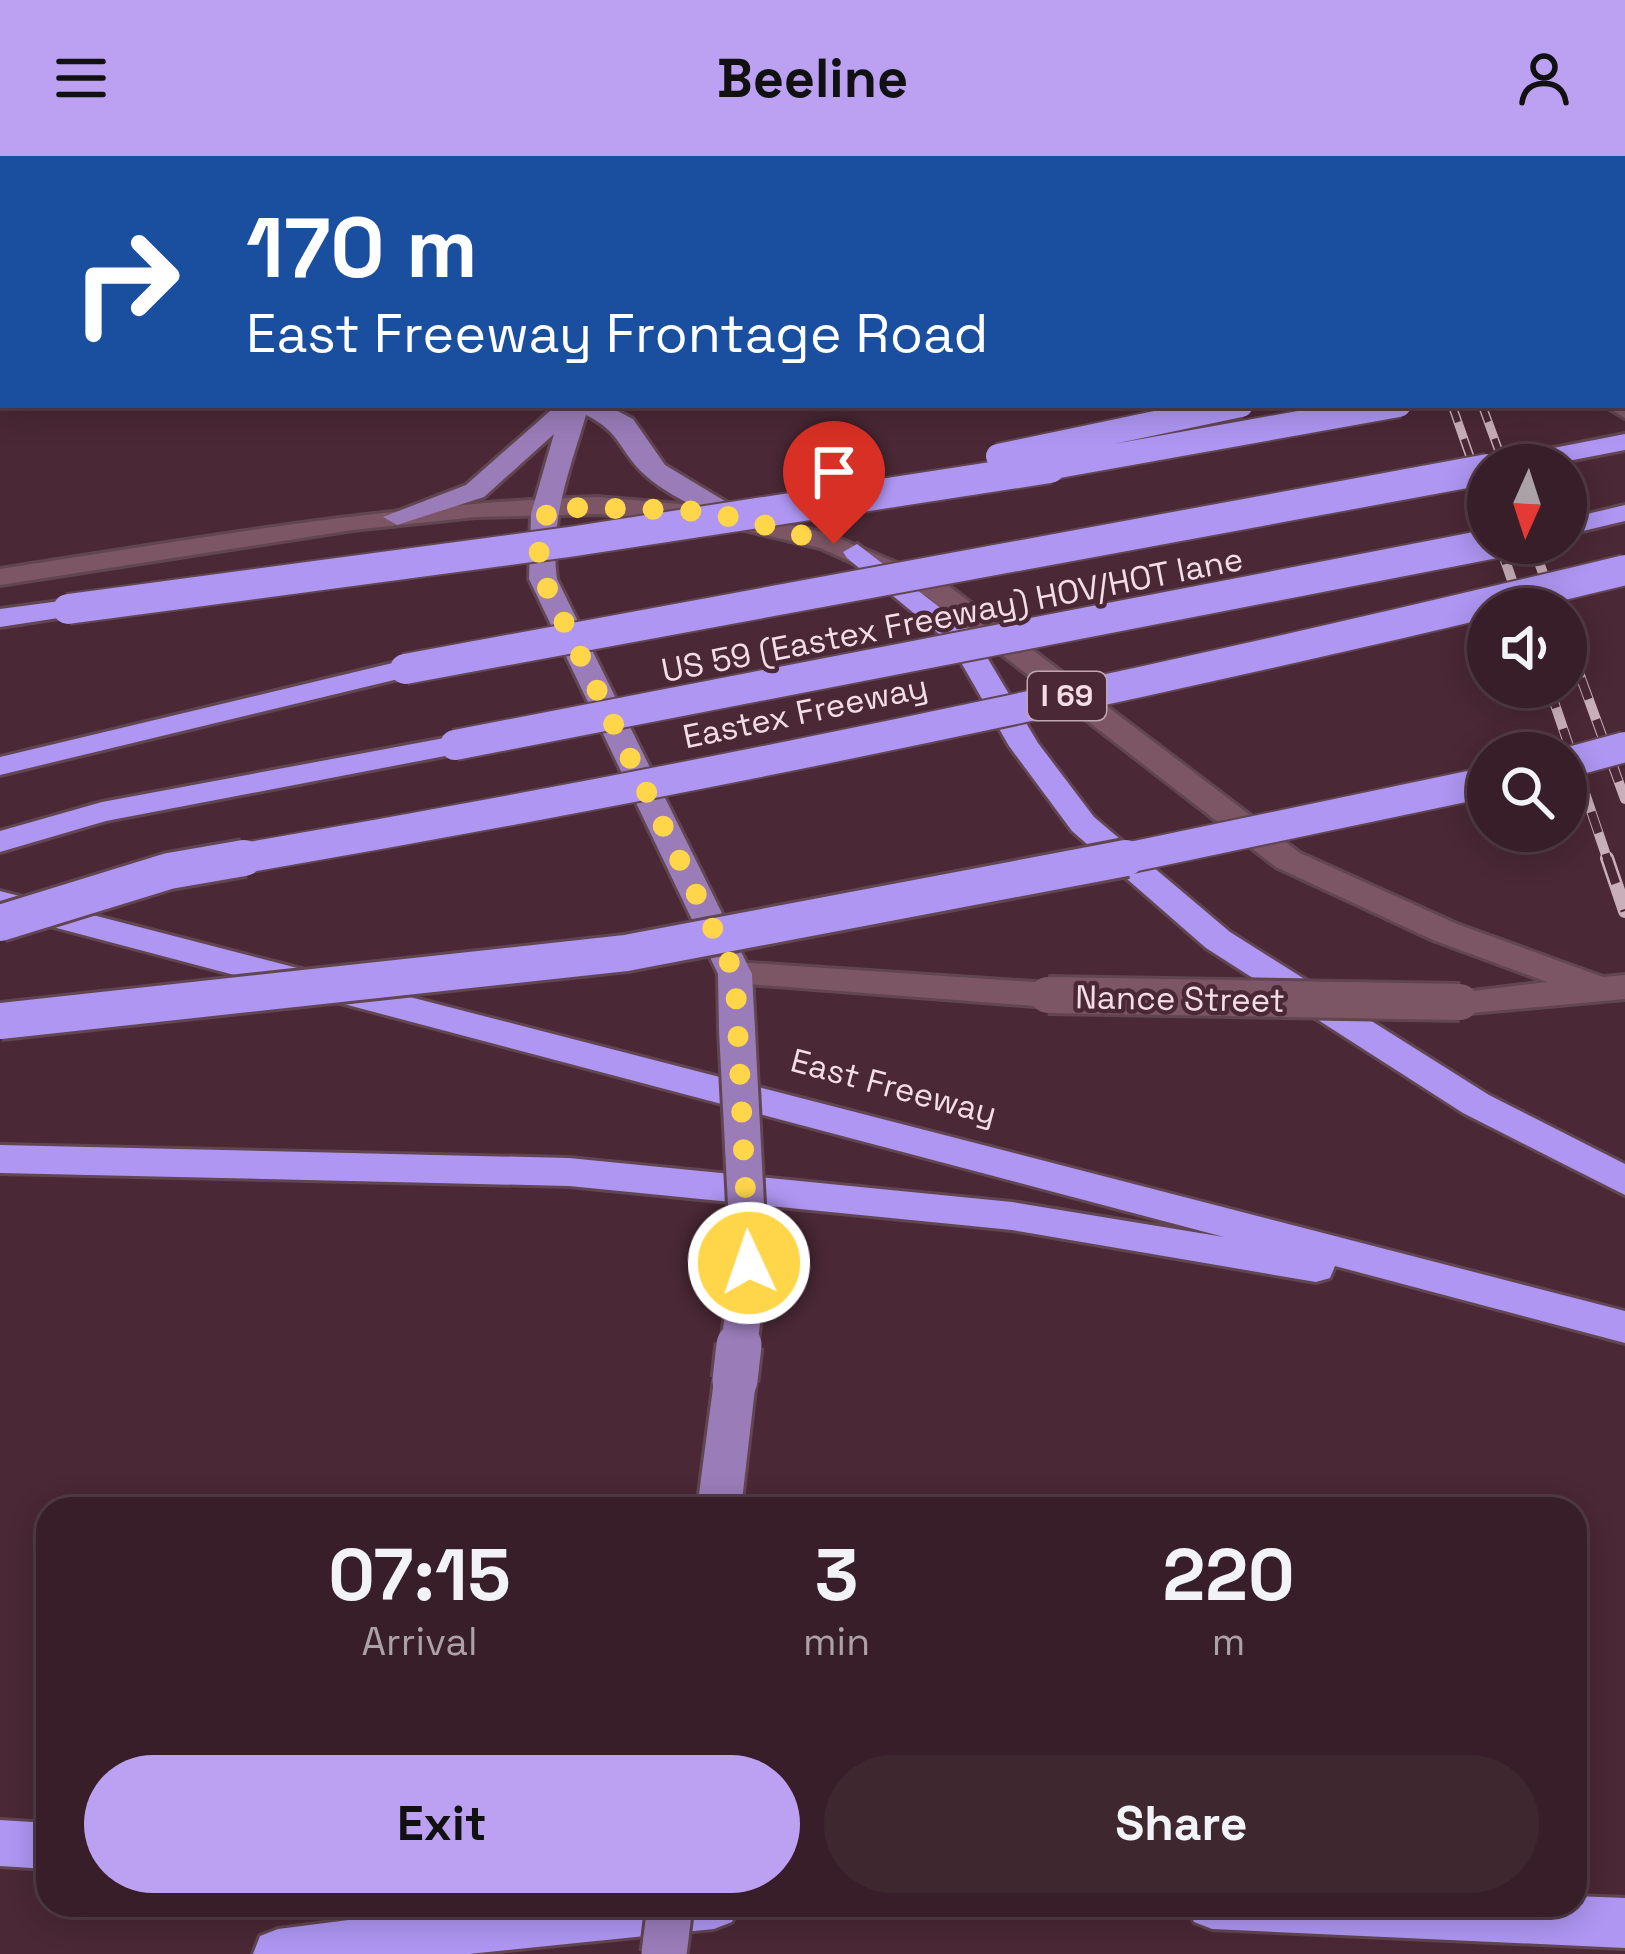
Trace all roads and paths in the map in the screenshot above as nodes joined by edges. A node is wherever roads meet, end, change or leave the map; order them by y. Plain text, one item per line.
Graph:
1 (571, 408) edge
2 (573, 408) edge
3 (592, 408) edge
4 (1227, 408) edge
5 (1384, 408) edge
6 (1625, 442) edge
7 (1587, 449) edge
8 (1467, 473) edge
9 (548, 507) junction
10 (1625, 513) edge
11 (398, 517) junction
12 (739, 518) junction
13 (1587, 522) edge
14 (604, 540) junction
15 (1467, 549) edge
16 (857, 552) junction
17 (1625, 569) edge
18 (0, 577) edge
19 (0, 618) edge
20 (1625, 748) edge
21 (1587, 758) edge
22 (0, 766) edge
23 (1467, 786) edge
24 (0, 842) edge
25 (0, 902) edge
26 (0, 922) edge
27 (735, 974) junction
28 (1610, 987) edge
29 (0, 1022) edge
30 (0, 1160) edge
31 (1625, 1181) edge
32 (1556, 1308) junction
33 (1625, 1327) edge
34 (720, 1497) edge
35 (0, 1843) edge
36 (36, 1845) edge
37 (564, 1917) edge
38 (669, 1917) edge
39 (1487, 1917) edge
40 (1625, 1923) edge
41 (278, 1954) edge
42 (664, 1954) edge

1 - 11 main road
2 - 9 main road
3 - 12 main road
4 - 14 highway, bridge
5 - 14 highway, bridge
6 - 7 highway
8 - 22 highway, bridge
9 - 11 street
9 - 12 street
9 - 27 main road
10 - 13 highway
11 - 18 street
12 - 16 street
14 - 19 highway, bridge
15 - 24 highway, US 59 (Eastex Freeway) HOV/HOT lane / I 69, bridge
16 - 28 street
16 - 31 highway
17 - 26 highway, Eastex Freeway / I 69, bridge
20 - 21 highway, bridge
23 - 29 highway, bridge
25 - 32 highway, East Freeway
27 - 28 street, Nance Street, bridge
27 - 34 main road, bridge
30 - 32 highway
32 - 33 highway, East Freeway
35 - 36 highway
37 - 41 highway
38 - 42 main road, bridge
39 - 40 highway

